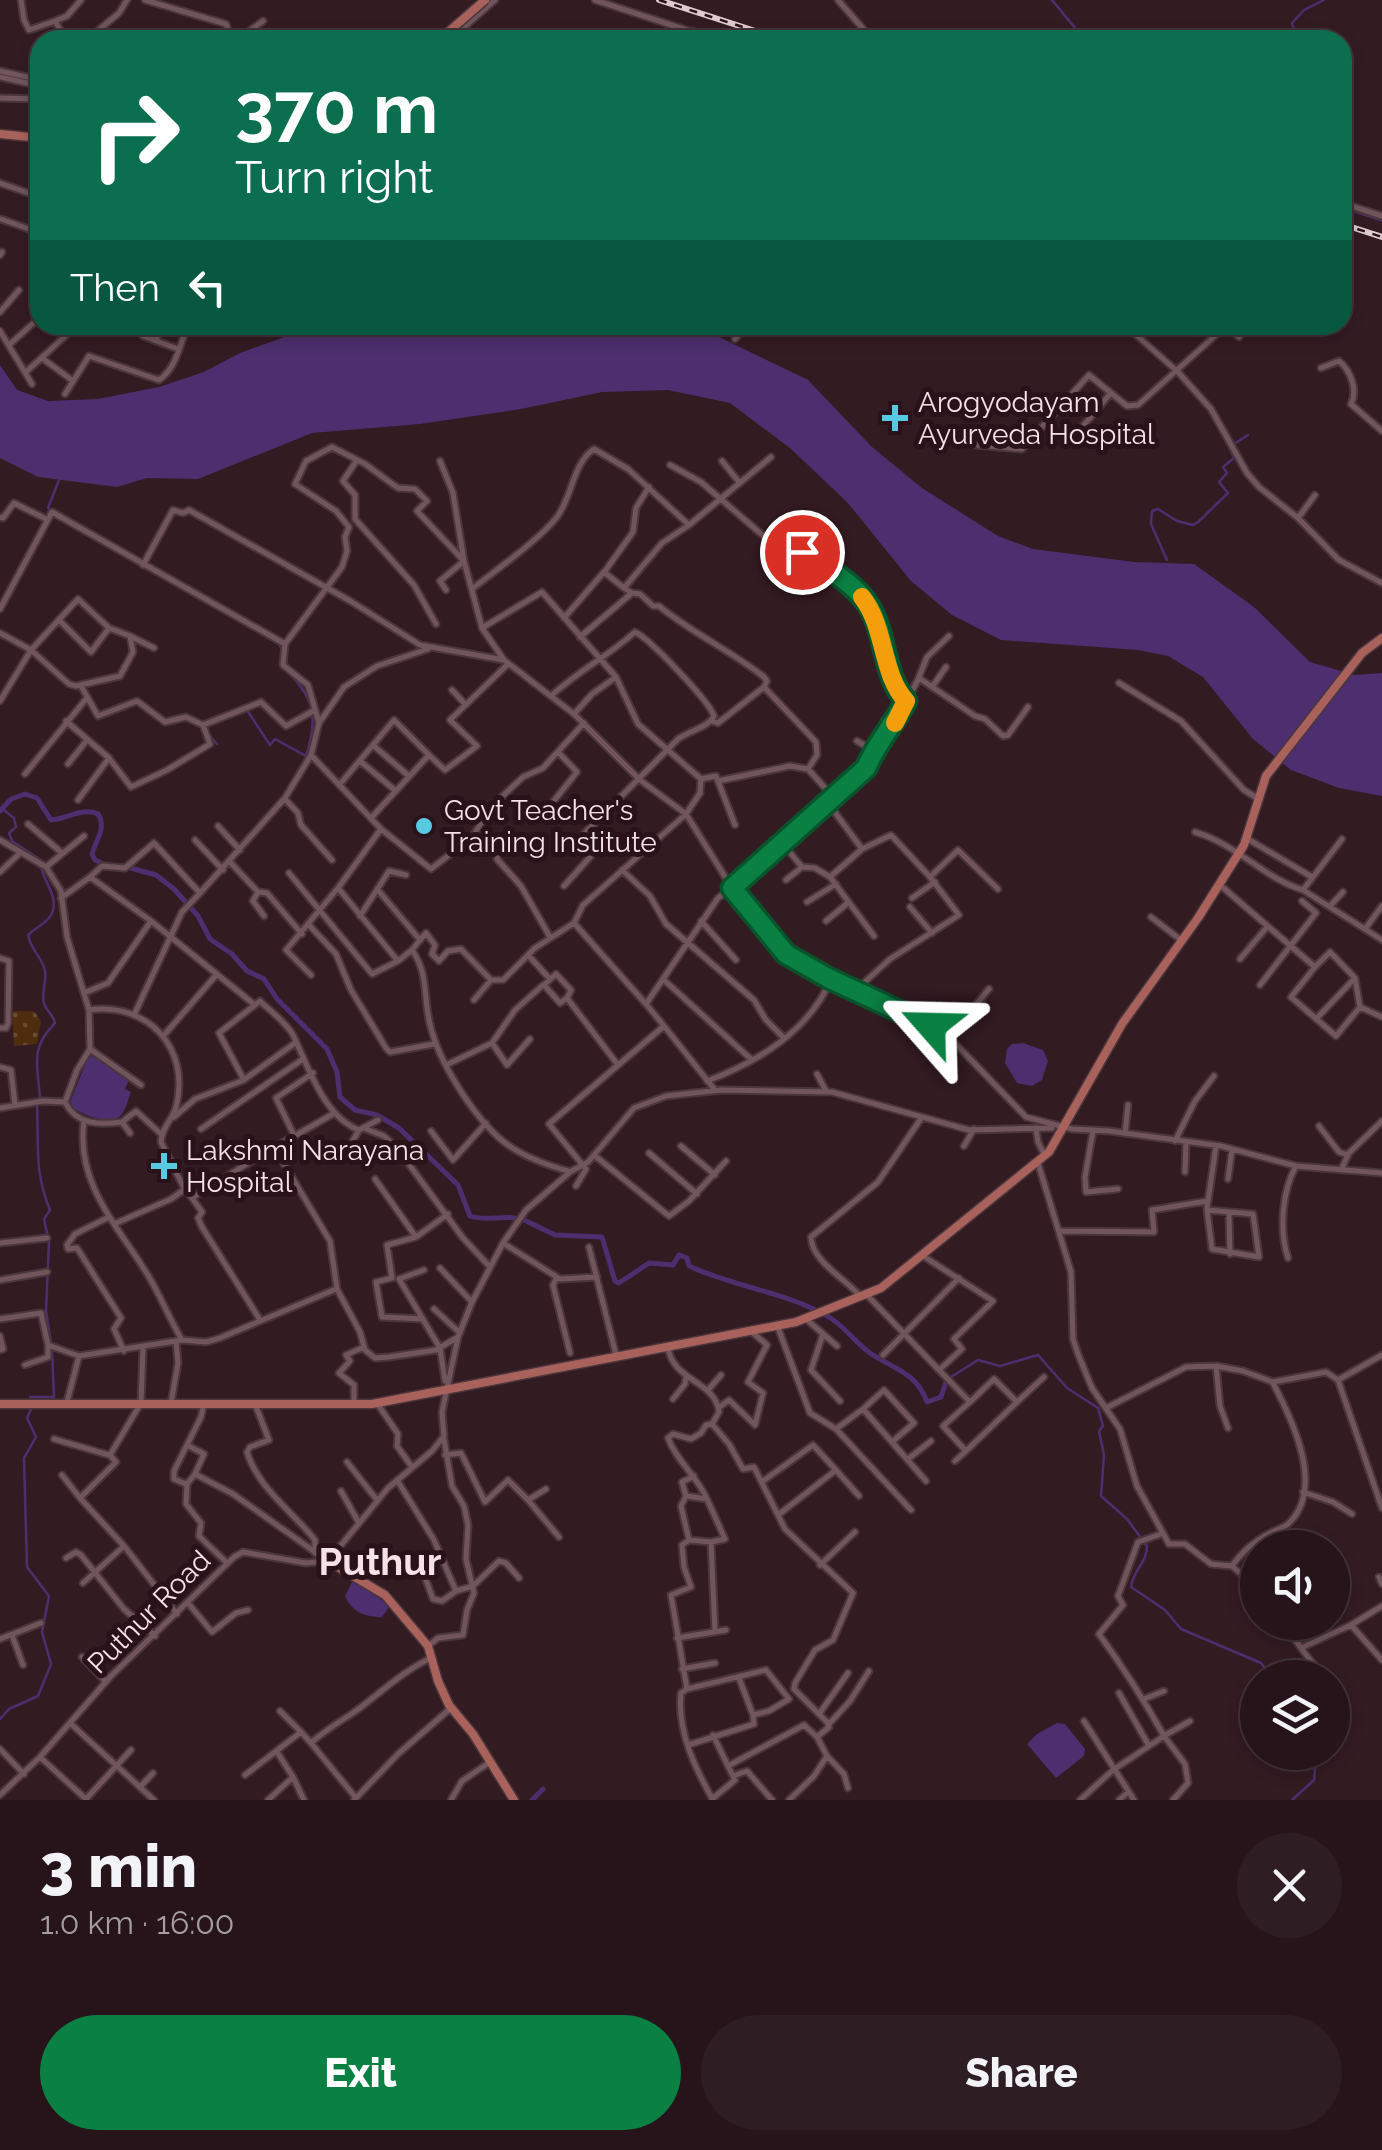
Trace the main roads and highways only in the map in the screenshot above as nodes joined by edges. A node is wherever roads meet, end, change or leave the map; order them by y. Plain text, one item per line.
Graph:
1 (485, 0) edge
2 (450, 30) edge
3 (0, 134) edge
4 (30, 137) edge
5 (1382, 638) edge
6 (0, 1404) edge
7 (328, 1560) road end
8 (514, 1800) edge

1 - 2 main road, bridge
3 - 4 main road
5 - 6 main road
7 - 8 main road

